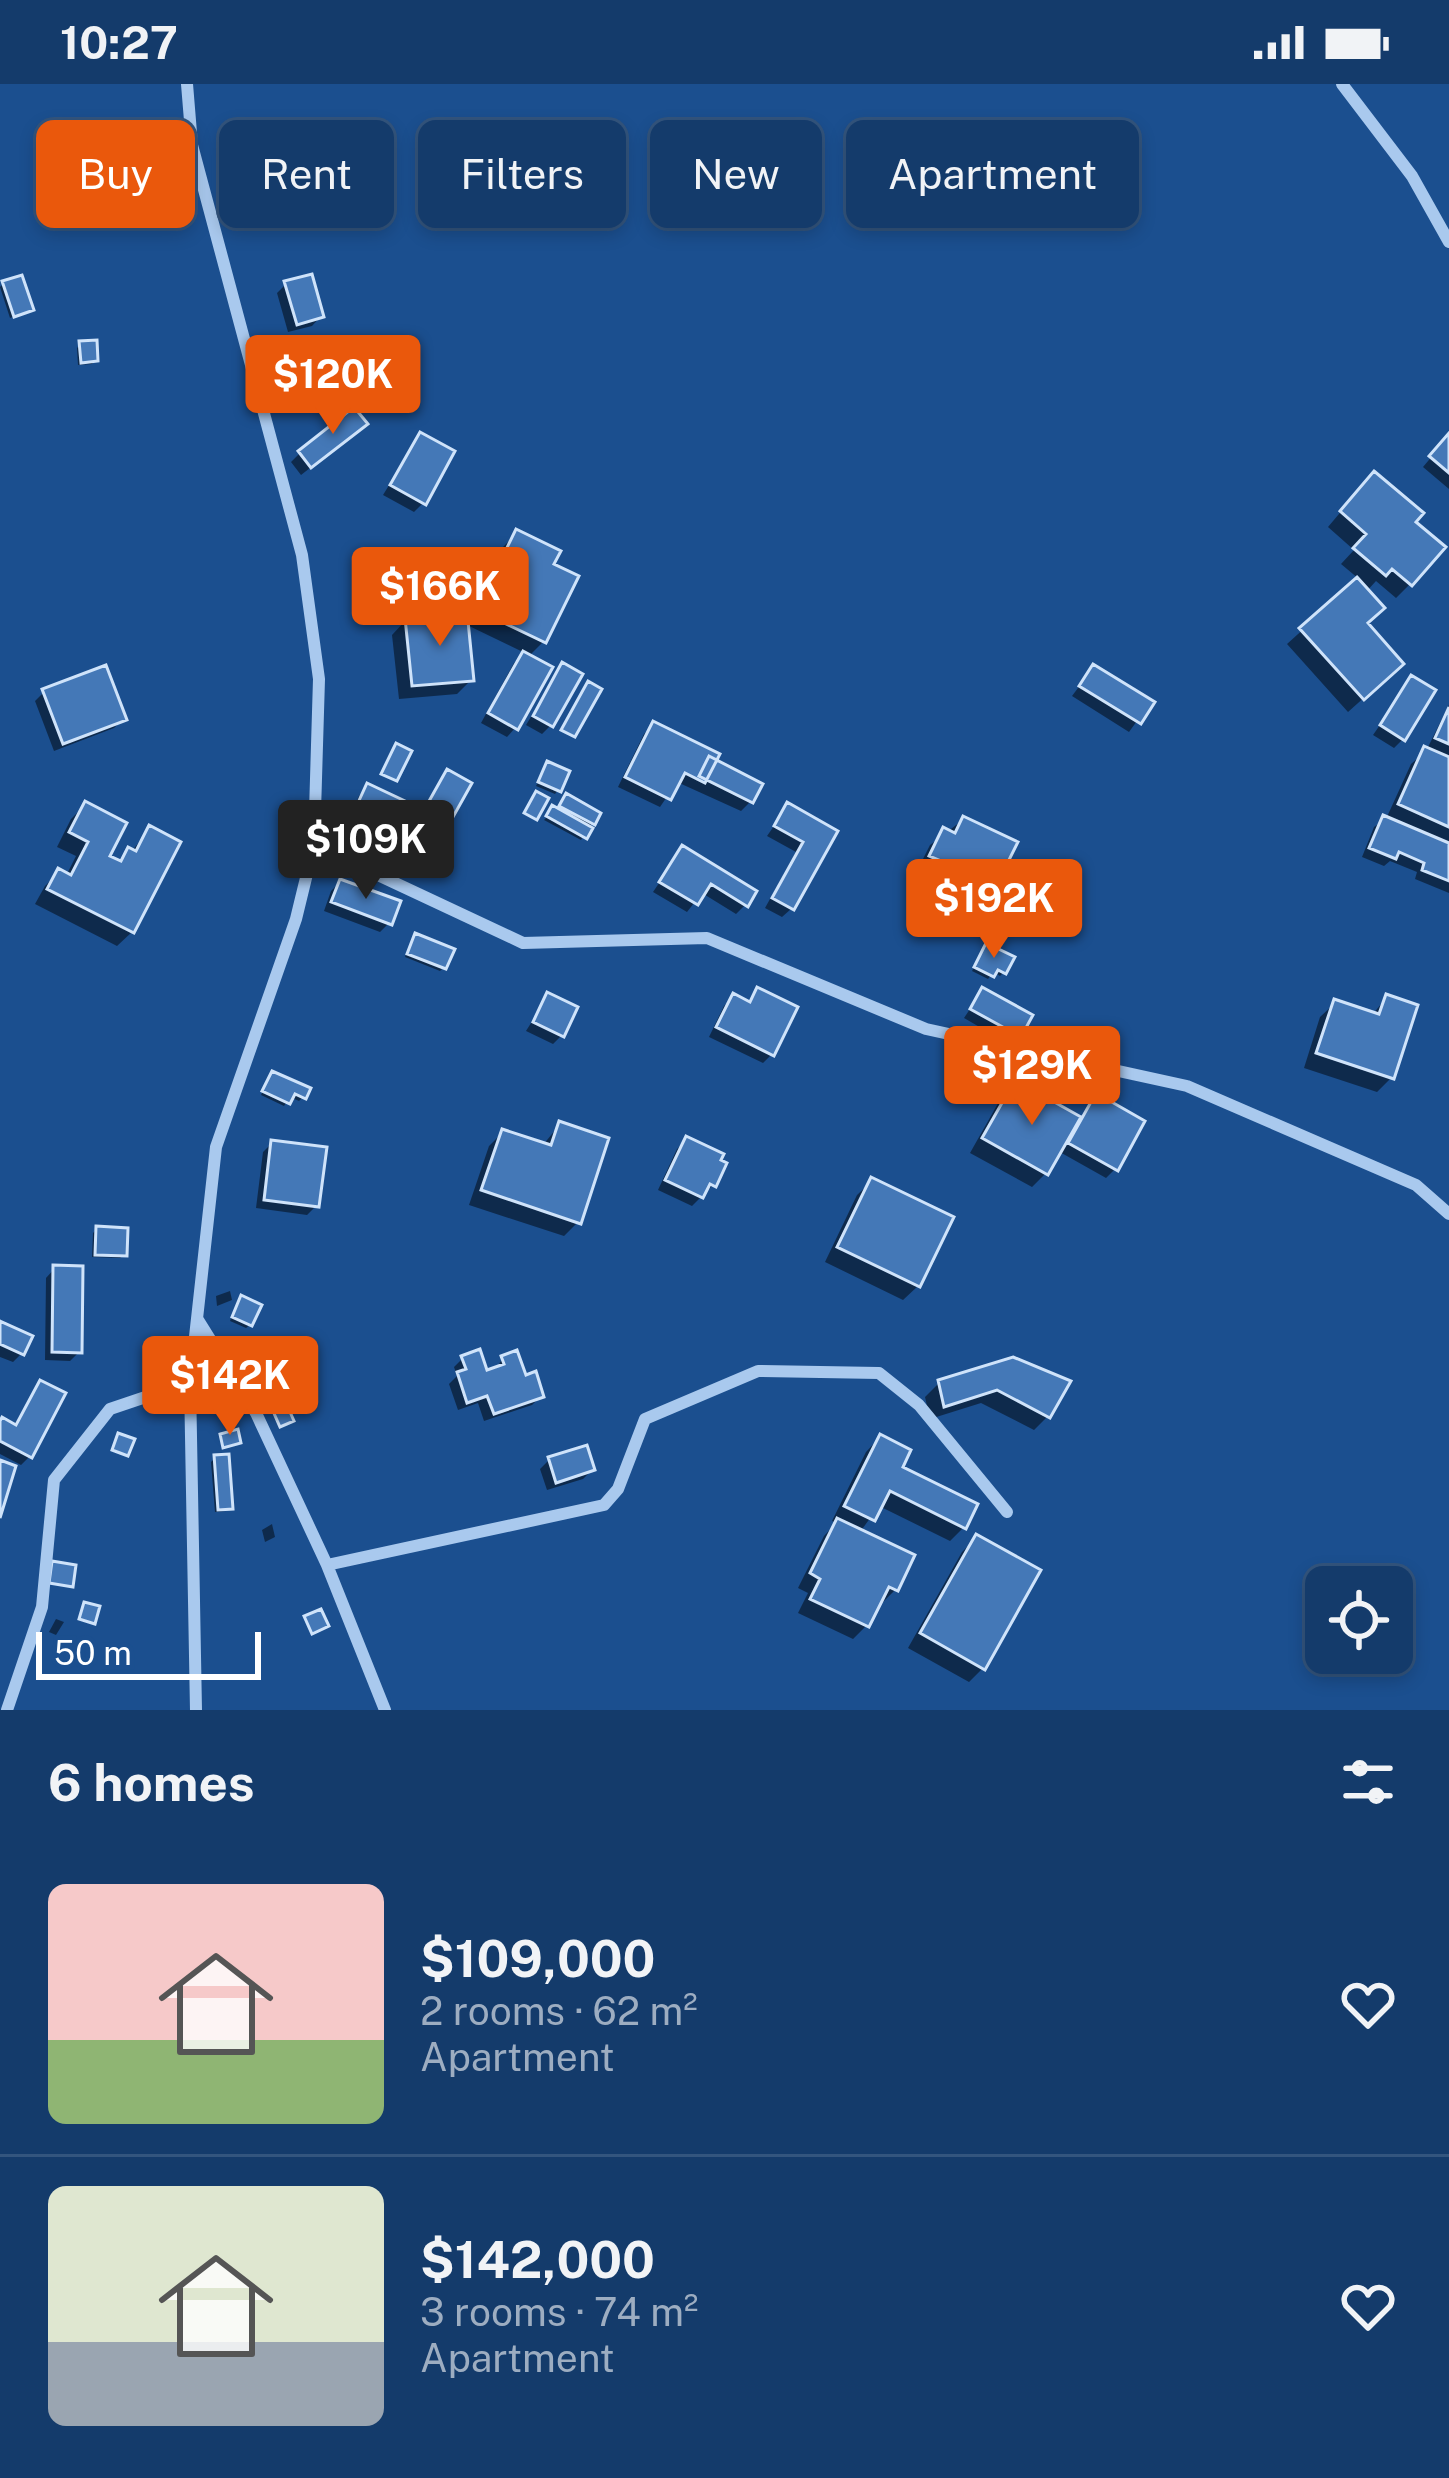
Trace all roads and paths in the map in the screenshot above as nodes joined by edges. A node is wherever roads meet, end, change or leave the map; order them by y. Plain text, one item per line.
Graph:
1 (187, 84) edge
2 (1342, 84) edge
3 (1449, 242) edge
4 (314, 844) junction
5 (1449, 1214) edge
6 (197, 1319) junction
7 (190, 1382) junction
8 (1007, 1512) dead end
9 (327, 1565) junction
10 (7, 1710) edge
11 (196, 1710) edge
12 (385, 1710) edge

1 - 4 street
2 - 3 street
4 - 5 street
4 - 6 street
6 - 7 street
6 - 9 street
7 - 10 street
7 - 11 street
8 - 9 street
9 - 12 street

